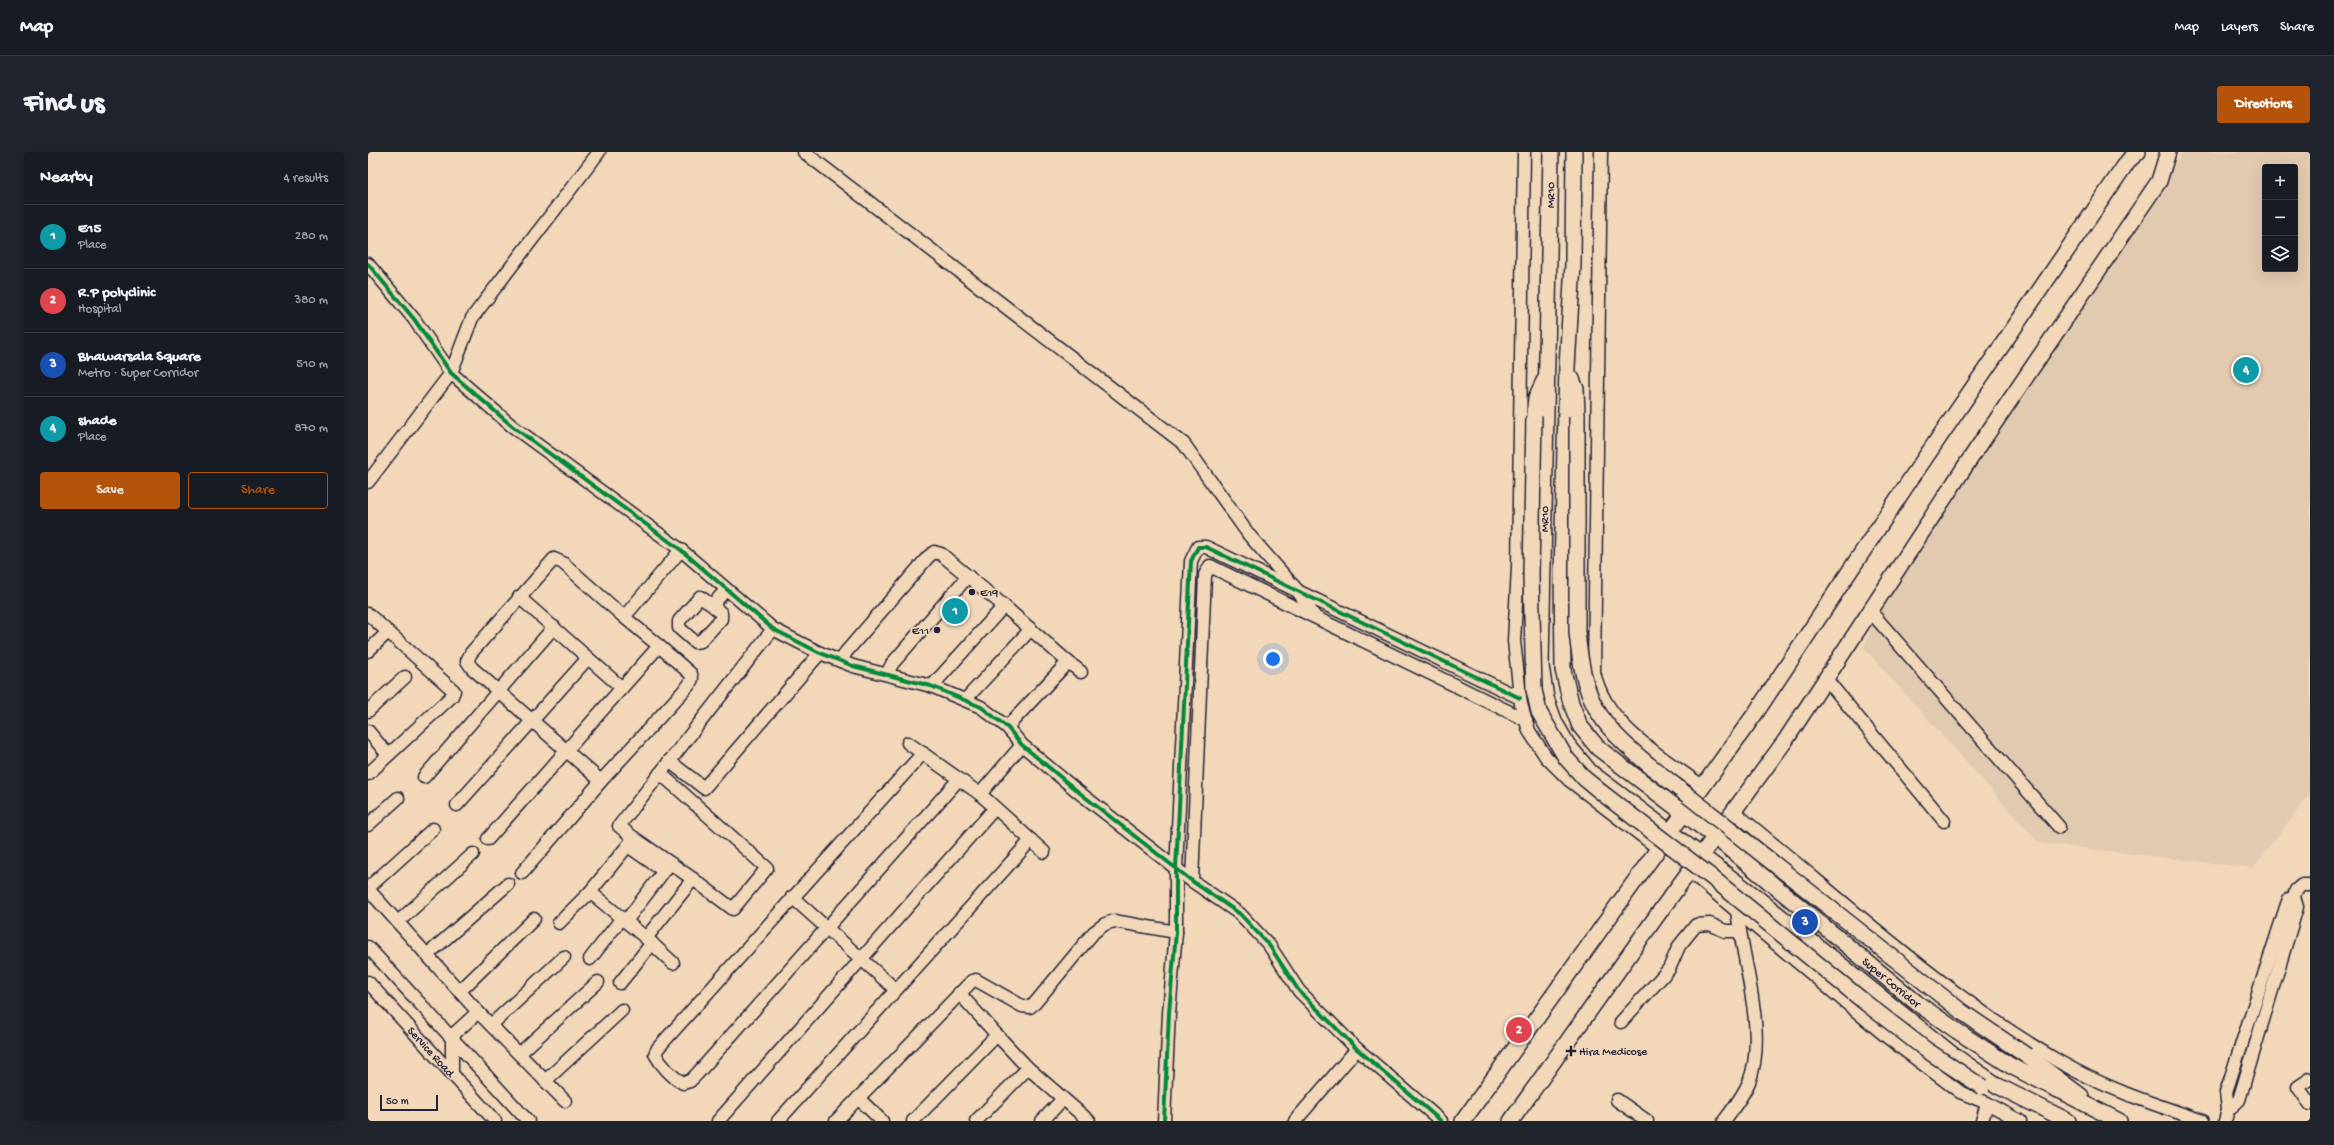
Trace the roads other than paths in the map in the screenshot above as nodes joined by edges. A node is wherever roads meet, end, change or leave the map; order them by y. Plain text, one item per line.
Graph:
1 (599, 152) edge
2 (804, 152) edge
3 (1524, 152) edge
4 (1552, 152) edge
5 (1574, 152) edge
6 (1602, 152) edge
7 (2138, 152) edge
8 (2168, 152) edge
9 (368, 264) edge
10 (1567, 367) junction
11 (451, 373) junction
12 (1546, 377) junction
13 (368, 482) edge
14 (681, 550) junction
15 (968, 576) junction
16 (726, 590) junction
17 (1297, 590) junction
18 (519, 597) junction
19 (712, 605) dead end
20 (1004, 606) junction
21 (1870, 611) junction
22 (368, 614) edge
23 (1314, 616) junction
24 (624, 617) junction
25 (554, 627) junction
26 (773, 629) junction
27 (1031, 630) junction
28 (388, 632) junction
29 (659, 646) junction
30 (368, 651) edge
31 (820, 653) junction
32 (588, 658) junction
33 (841, 661) junction
34 (1068, 662) junction
35 (1081, 672) dead end
36 (886, 674) junction
37 (405, 677) dead end
38 (1826, 679) junction
39 (932, 686) junction
40 (622, 688) junction
41 (498, 691) junction
42 (1520, 698) junction
43 (965, 700) junction
44 (368, 711) edge
45 (1526, 720) junction
46 (532, 721) junction
47 (1007, 727) junction
48 (368, 731) edge
49 (908, 743) dead end
50 (1022, 745) junction
51 (567, 751) junction
52 (923, 753) junction
53 (388, 755) junction
54 (669, 761) junction
55 (660, 773) junction
56 (368, 774) edge
57 (424, 777) dead end
58 (959, 779) junction
59 (601, 781) junction
60 (1703, 788) junction
61 (980, 794) junction
62 (398, 798) dead end
63 (458, 805) dead end
64 (995, 808) junction
65 (1734, 812) junction
66 (1684, 814) junction
67 (1944, 821) dead end
68 (368, 825) edge
69 (2059, 827) dead end
70 (433, 829) dead end
71 (1670, 834) junction
72 (1715, 837) junction
73 (488, 839) dead end
74 (1031, 840) junction
75 (631, 842) junction
76 (1659, 849) junction
77 (1044, 852) dead end
78 (473, 854) dead end
79 (1700, 856) junction
80 (667, 867) junction
81 (1176, 869) junction
82 (1689, 871) junction
83 (522, 873) dead end
84 (693, 879) junction
85 (1192, 881) junction
86 (508, 884) dead end
87 (2310, 885) edge
88 (368, 889) edge
89 (590, 892) junction
90 (792, 897) junction
91 (1737, 910) junction
92 (534, 919) dead end
93 (624, 920) junction
94 (398, 922) junction
95 (559, 923) dead end
96 (826, 927) junction
97 (1739, 930) junction
98 (1176, 932) junction
99 (649, 940) junction
100 (368, 947) edge
101 (427, 955) junction
102 (564, 957) dead end
103 (590, 959) dead end
104 (861, 959) junction
105 (673, 963) dead end
106 (368, 982) edge
107 (598, 982) dead end
108 (620, 984) dead end
109 (895, 989) junction
110 (460, 991) junction
111 (959, 993) junction
112 (622, 1010) dead end
113 (478, 1012) junction
114 (1621, 1022) dead end
115 (491, 1025) junction
116 (997, 1035) junction
117 (452, 1040) junction
118 (1357, 1049) junction
119 (519, 1054) junction
120 (1028, 1068) junction
121 (452, 1074) junction
122 (2310, 1079) edge
123 (545, 1081) junction
124 (858, 1098) junction
125 (1063, 1099) junction
126 (1617, 1100) dead end
127 (565, 1101) dead end
128 (1987, 1103) junction
129 (2310, 1104) edge
130 (2099, 1113) junction
131 (2227, 1116) edge
132 (495, 1121) edge
133 (528, 1121) edge
134 (718, 1121) edge
135 (778, 1121) edge
136 (836, 1121) edge
137 (882, 1121) edge
138 (912, 1121) edge
139 (976, 1121) edge
140 (1042, 1121) edge
141 (1089, 1121) edge
142 (1164, 1121) edge
143 (1295, 1121) edge
144 (1441, 1121) edge
145 (1463, 1121) edge
146 (1511, 1121) edge
147 (1647, 1121) edge
148 (1724, 1121) edge
149 (1982, 1121) edge
150 (2020, 1121) edge
151 (2064, 1121) edge
152 (2068, 1121) edge
153 (2119, 1121) edge
154 (2203, 1121) edge

1 - 11 street
2 - 17 street
3 - 42 street
4 - 12 main road, MR10
5 - 10 main road, MR10
6 - 60 street
7 - 60 main road
8 - 21 main road
9 - 11 street
10 - 66 main road, MR10
10 - 130 main road, bridge
11 - 13 street
11 - 14 street
12 - 71 main road, MR10
12 - 151 main road, bridge
14 - 16 street
14 - 24 street
15 - 20 street
15 - 33 street
15 - 36 street
16 - 19 street
16 - 26 street
17 - 23 street
17 - 42 street
17 - 81 street
18 - 24 street
18 - 25 street
18 - 41 street
20 - 27 street
20 - 39 street
21 - 38 main road
21 - 69 street
22 - 28 street
23 - 45 street
23 - 85 street
24 - 29 street
25 - 32 street
25 - 41 street
26 - 31 street
26 - 54 street
27 - 34 street
27 - 43 street
28 - 30 street
28 - 53 street
29 - 40 street
29 - 59 street
31 - 33 street
31 - 54 street
32 - 40 street
32 - 46 street
33 - 36 street
34 - 35 street
34 - 47 street
36 - 39 street
37 - 44 street
38 - 65 main road
38 - 67 street
39 - 43 street
40 - 51 street
41 - 46 street
41 - 57 street
42 - 45 street
43 - 47 street
45 - 76 street
46 - 51 street
46 - 63 street
47 - 50 street
48 - 53 street
49 - 52 street
50 - 61 street
50 - 81 street
51 - 59 street
51 - 73 street
52 - 58 street
52 - 90 street
53 - 56 street
54 - 55 street
55 - 75 street
55 - 84 street
58 - 61 street
58 - 96 street
59 - 83 street
60 - 66 main road
61 - 64 street
62 - 68 street
64 - 74 street
64 - 104 street
65 - 72 main road
65 - 154 street
66 - 71 main road
66 - 72 main road, Super Corridor
70 - 88 street
71 - 76 main road
71 - 79 main road, Super Corridor
72 - 79 main road
72 - 130 main road, Super Corridor
74 - 77 street
74 - 109 street
75 - 80 street
75 - 89 street
76 - 145 main road
78 - 94 street
79 - 82 main road
79 - 152 main road, Super Corridor
80 - 84 street
80 - 93 street
81 - 85 street
81 - 98 street
82 - 91 street
82 - 146 main road
84 - 99 street
85 - 118 street
86 - 101 street
87 - 131 street
88 - 94 street
89 - 93 street
89 - 95 street
90 - 96 street
90 - 96 street
91 - 97 street
91 - 128 street
92 - 110 street
93 - 99 street
93 - 103 street
94 - 101 street
96 - 104 street
97 - 114 street
97 - 148 street
98 - 111 street
98 - 142 street
99 - 105 street
99 - 108 street
100 - 117 street
101 - 110 street
102 - 115 street
104 - 109 street
104 - 134 street
106 - 121 street, Service Road
107 - 119 street
109 - 135 street
110 - 113 street
111 - 116 street
111 - 124 street
112 - 123 street
113 - 115 street
113 - 117 street
115 - 119 street
116 - 120 street
116 - 138 street
117 - 121 street
117 - 133 street
118 - 143 street
118 - 144 street
119 - 123 street
120 - 125 street
120 - 139 street
121 - 132 street, Service Road
122 - 129 street
123 - 127 street
124 - 136 street
124 - 137 street
125 - 140 street
125 - 141 street
126 - 147 street
128 - 149 street
128 - 150 street
130 - 153 main road, Super Corridor

